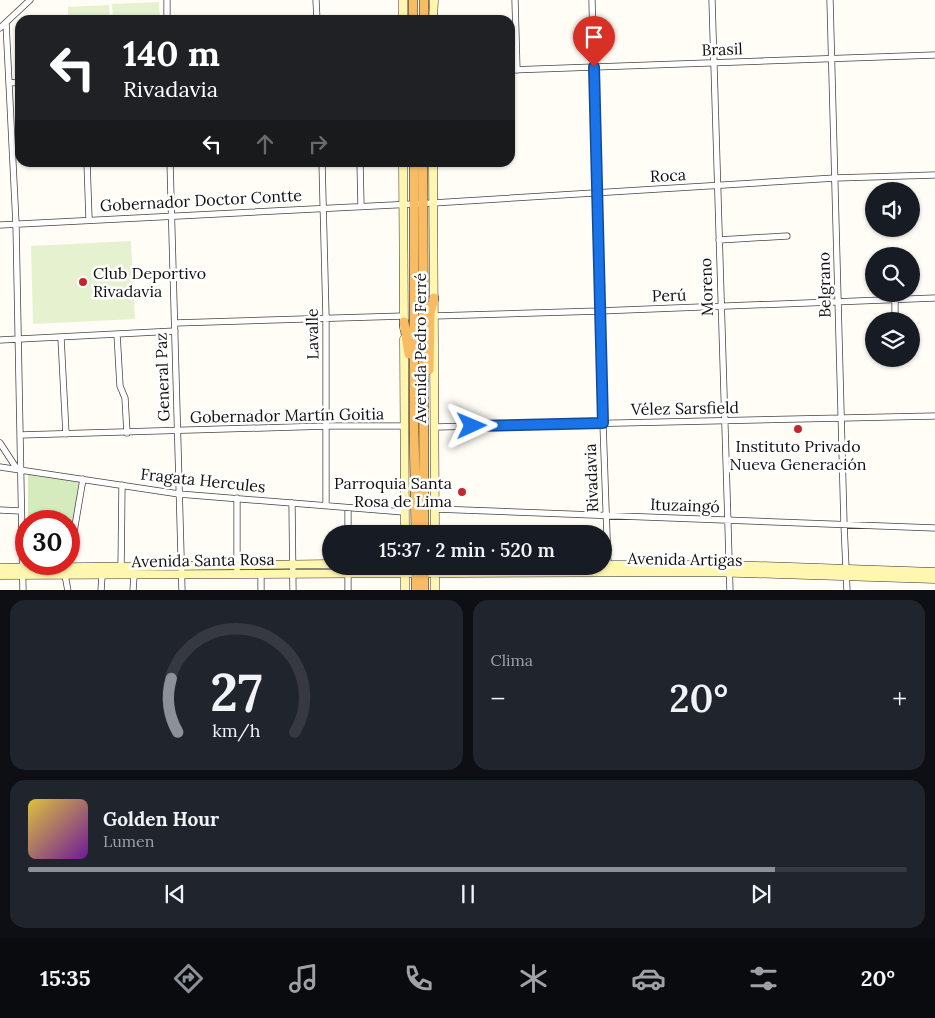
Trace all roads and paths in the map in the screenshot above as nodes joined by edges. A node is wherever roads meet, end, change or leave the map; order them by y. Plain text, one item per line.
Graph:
1 (30, 0) edge
2 (167, 0) edge
3 (316, 0) edge
4 (403, 0) edge
5 (412, 0) edge
6 (424, 0) edge
7 (434, 0) edge
8 (515, 0) edge
9 (592, 0) edge
10 (712, 0) edge
11 (830, 0) edge
12 (167, 15) edge
13 (317, 15) edge
14 (403, 15) edge
15 (413, 15) edge
16 (424, 15) edge
17 (433, 15) edge
18 (515, 15) edge
19 (6, 22) junction
20 (0, 28) edge
21 (935, 55) edge
22 (831, 58) junction
23 (714, 63) junction
24 (594, 67) junction
25 (515, 70) edge
26 (10, 82) junction
27 (15, 82) edge
28 (87, 167) edge
29 (170, 167) edge
30 (322, 167) edge
31 (360, 167) edge
32 (403, 167) edge
33 (414, 167) edge
34 (422, 167) edge
35 (433, 167) edge
36 (935, 175) edge
37 (835, 178) junction
38 (718, 185) junction
39 (596, 193) junction
40 (433, 203) junction
41 (403, 204) junction
42 (418, 204) junction
43 (361, 206) junction
44 (323, 208) junction
45 (172, 216) junction
46 (89, 219) junction
47 (16, 224) junction
48 (0, 225) edge
49 (787, 236) dead end
50 (719, 240) junction
51 (434, 298) junction
52 (935, 298) edge
53 (920, 299) edge
54 (865, 301) edge
55 (838, 302) junction
56 (720, 306) junction
57 (599, 311) junction
58 (434, 316) junction
59 (326, 317) junction
60 (404, 319) junction
61 (175, 323) junction
62 (175, 331) junction
63 (117, 334) junction
64 (61, 338) junction
65 (0, 340) edge
66 (19, 340) junction
67 (935, 416) edge
68 (841, 419) junction
69 (724, 422) junction
70 (603, 423) junction
71 (327, 426) junction
72 (404, 426) junction
73 (435, 427) junction
74 (414, 429) junction
75 (424, 430) junction
76 (178, 431) junction
77 (127, 433) junction
78 (66, 434) junction
79 (20, 435) junction
80 (0, 443) edge
81 (0, 467) edge
82 (19, 470) junction
83 (83, 479) junction
84 (122, 485) junction
85 (179, 494) junction
86 (237, 498) junction
87 (292, 503) junction
88 (326, 505) junction
89 (348, 508) junction
90 (435, 509) junction
91 (0, 510) edge
92 (21, 510) edge
93 (78, 510) edge
94 (15, 511) edge
95 (404, 512) junction
96 (606, 516) junction
97 (727, 520) junction
98 (844, 524) junction
99 (348, 525) edge
100 (405, 525) edge
101 (416, 525) edge
102 (424, 525) edge
103 (435, 525) edge
104 (606, 525) edge
105 (935, 528) edge
106 (293, 564) junction
107 (322, 564) edge
108 (612, 564) edge
109 (237, 565) junction
110 (0, 568) edge
111 (612, 569) edge
112 (729, 569) junction
113 (15, 570) edge
114 (182, 570) junction
115 (80, 571) edge
116 (121, 571) junction
117 (322, 571) edge
118 (15, 572) edge
119 (80, 572) edge
120 (935, 572) edge
121 (261, 573) junction
122 (293, 573) junction
123 (846, 573) junction
124 (237, 574) junction
125 (0, 575) edge
126 (23, 575) edge
127 (67, 575) edge
128 (102, 575) junction
129 (134, 575) junction
130 (348, 575) edge
131 (405, 575) edge
132 (419, 575) edge
133 (421, 575) edge
134 (435, 575) edge
135 (935, 579) edge
136 (23, 590) edge
137 (68, 590) edge
138 (101, 590) edge
139 (133, 590) edge
140 (182, 590) edge
141 (261, 590) edge
142 (293, 590) edge
143 (348, 590) edge
144 (405, 590) edge
145 (416, 590) edge
146 (424, 590) edge
147 (435, 590) edge
148 (730, 590) edge
149 (847, 590) edge

1 - 19 street
2 - 12 street
3 - 13 street
4 - 14 main road
5 - 15 highway
6 - 16 highway
7 - 17 main road
8 - 18 street
9 - 24 street, Rivadavia
10 - 23 street, Moreno
11 - 22 street, Belgrano
19 - 20 street
19 - 26 street
21 - 22 street, Brasil
22 - 23 street, Brasil
22 - 37 street, Belgrano
23 - 24 street, Brasil
23 - 38 street, Moreno
24 - 25 street, Brasil
24 - 39 street, Rivadavia
26 - 27 street
26 - 47 street
28 - 46 street
29 - 45 street, General Paz
30 - 44 street, Lavalle
31 - 43 street
32 - 41 main road, Avenida Pedro Ferré
33 - 42 highway, Avenida Pedro Ferré
34 - 42 highway, Avenida Pedro Ferré
35 - 40 main road, Avenida Pedro Ferré
36 - 37 street, Roca
37 - 38 street, Roca
37 - 55 street, Belgrano
38 - 39 street, Roca
38 - 50 street, Moreno
39 - 40 street, Roca
39 - 57 street, Rivadavia
40 - 42 street, Roca
40 - 51 main road, Avenida Pedro Ferré
41 - 42 street, Roca
41 - 43 street, Gobernador Doctor Contte
41 - 60 main road, Avenida Pedro Ferré
42 - 74 highway, Avenida Pedro Ferré
42 - 75 highway, Avenida Pedro Ferré
43 - 44 street, Gobernador Doctor Contte
44 - 45 street, Gobernador Doctor Contte
44 - 59 street, Lavalle
45 - 46 street, Gobernador Doctor Contte
45 - 61 street, General Paz
46 - 47 street, Gobernador Doctor Contte
47 - 48 street, Gobernador Doctor Contte
47 - 66 street
49 - 50 street
50 - 56 street, Moreno
51 - 58 main road, Avenida Pedro Ferré
51 - 75 highway
52 - 53 street, Perú
54 - 55 street, Perú
55 - 56 street, Perú
55 - 68 street, Belgrano
56 - 57 street, Perú
56 - 69 street, Moreno
57 - 58 street, Perú
57 - 70 street, Rivadavia
58 - 73 main road, Avenida Pedro Ferré
59 - 60 street
59 - 61 street
59 - 71 street, Lavalle
60 - 72 main road, Avenida Pedro Ferré
60 - 74 highway
61 - 62 street, General Paz
62 - 63 street
62 - 76 street, General Paz
63 - 64 street
63 - 77 street
64 - 66 street
64 - 78 street
65 - 66 street
66 - 79 street
67 - 68 street, Vélez Sarsfield
68 - 69 street, Vélez Sarsfield
68 - 98 street, Belgrano
69 - 70 street, Vélez Sarsfield
69 - 97 street, Moreno
70 - 73 street, Vélez Sarsfield
70 - 96 street, Rivadavia
71 - 72 street, Gobernador Martín Goitia
71 - 76 street, Gobernador Martín Goitia
71 - 88 street, Lavalle
72 - 95 main road, Avenida Pedro Ferré
73 - 90 main road, Avenida Pedro Ferré
74 - 101 highway, Avenida Pedro Ferré
75 - 102 highway, Avenida Pedro Ferré
76 - 77 street, Gobernador Martín Goitia
76 - 85 street, General Paz
77 - 78 street, Gobernador Martín Goitia
78 - 79 street, Gobernador Martín Goitia
79 - 82 street
80 - 82 street
81 - 82 street, Fragata Hercules
82 - 83 street, Fragata Hercules
82 - 92 street
83 - 84 street, Fragata Hercules
83 - 93 street
84 - 85 street, Fragata Hercules
84 - 116 street
85 - 86 street, Fragata Hercules
85 - 114 street, General Paz
86 - 87 street, Fragata Hercules
86 - 109 street
87 - 88 street, Fragata Hercules
87 - 106 street
88 - 89 street, Fragata Hercules
89 - 95 street, Fragata Hercules
89 - 99 street
90 - 96 street, Ituzaingó
90 - 103 main road, Avenida Pedro Ferré
91 - 94 street
95 - 100 main road, Avenida Pedro Ferré
96 - 97 street, Ituzaingó
96 - 104 street, Rivadavia
97 - 98 street, Ituzaingó
97 - 112 street, Moreno
98 - 105 street, Ituzaingó
98 - 123 street, Belgrano
106 - 107 main road, Avenida Santa Rosa
106 - 109 main road, Avenida Santa Rosa
106 - 122 street
108 - 112 main road, Avenida Artigas
109 - 114 main road, Avenida Santa Rosa
109 - 124 street
110 - 113 main road, Avenida Santa Rosa
111 - 112 main road, Avenida Artigas
112 - 123 main road, Avenida Artigas
112 - 148 street, Moreno
114 - 116 main road, Avenida Santa Rosa
114 - 124 main road, Avenida Santa Rosa
114 - 129 main road, Avenida Santa Rosa
114 - 140 street, General Paz
115 - 116 main road, Avenida Santa Rosa
116 - 128 main road, Avenida Santa Rosa
116 - 129 main road, Avenida Santa Rosa
117 - 122 main road, Avenida Santa Rosa
118 - 125 main road, Avenida Santa Rosa
119 - 128 main road, Avenida Santa Rosa
120 - 123 main road, Avenida Artigas
121 - 122 main road, Avenida Santa Rosa
121 - 124 main road, Avenida Santa Rosa
121 - 141 street
122 - 142 street
123 - 135 main road, Avenida Artigas
123 - 149 street, Belgrano
126 - 136 street
127 - 137 street
128 - 138 street
129 - 139 street
130 - 143 street
131 - 144 main road
132 - 145 highway
133 - 146 highway
134 - 147 main road

